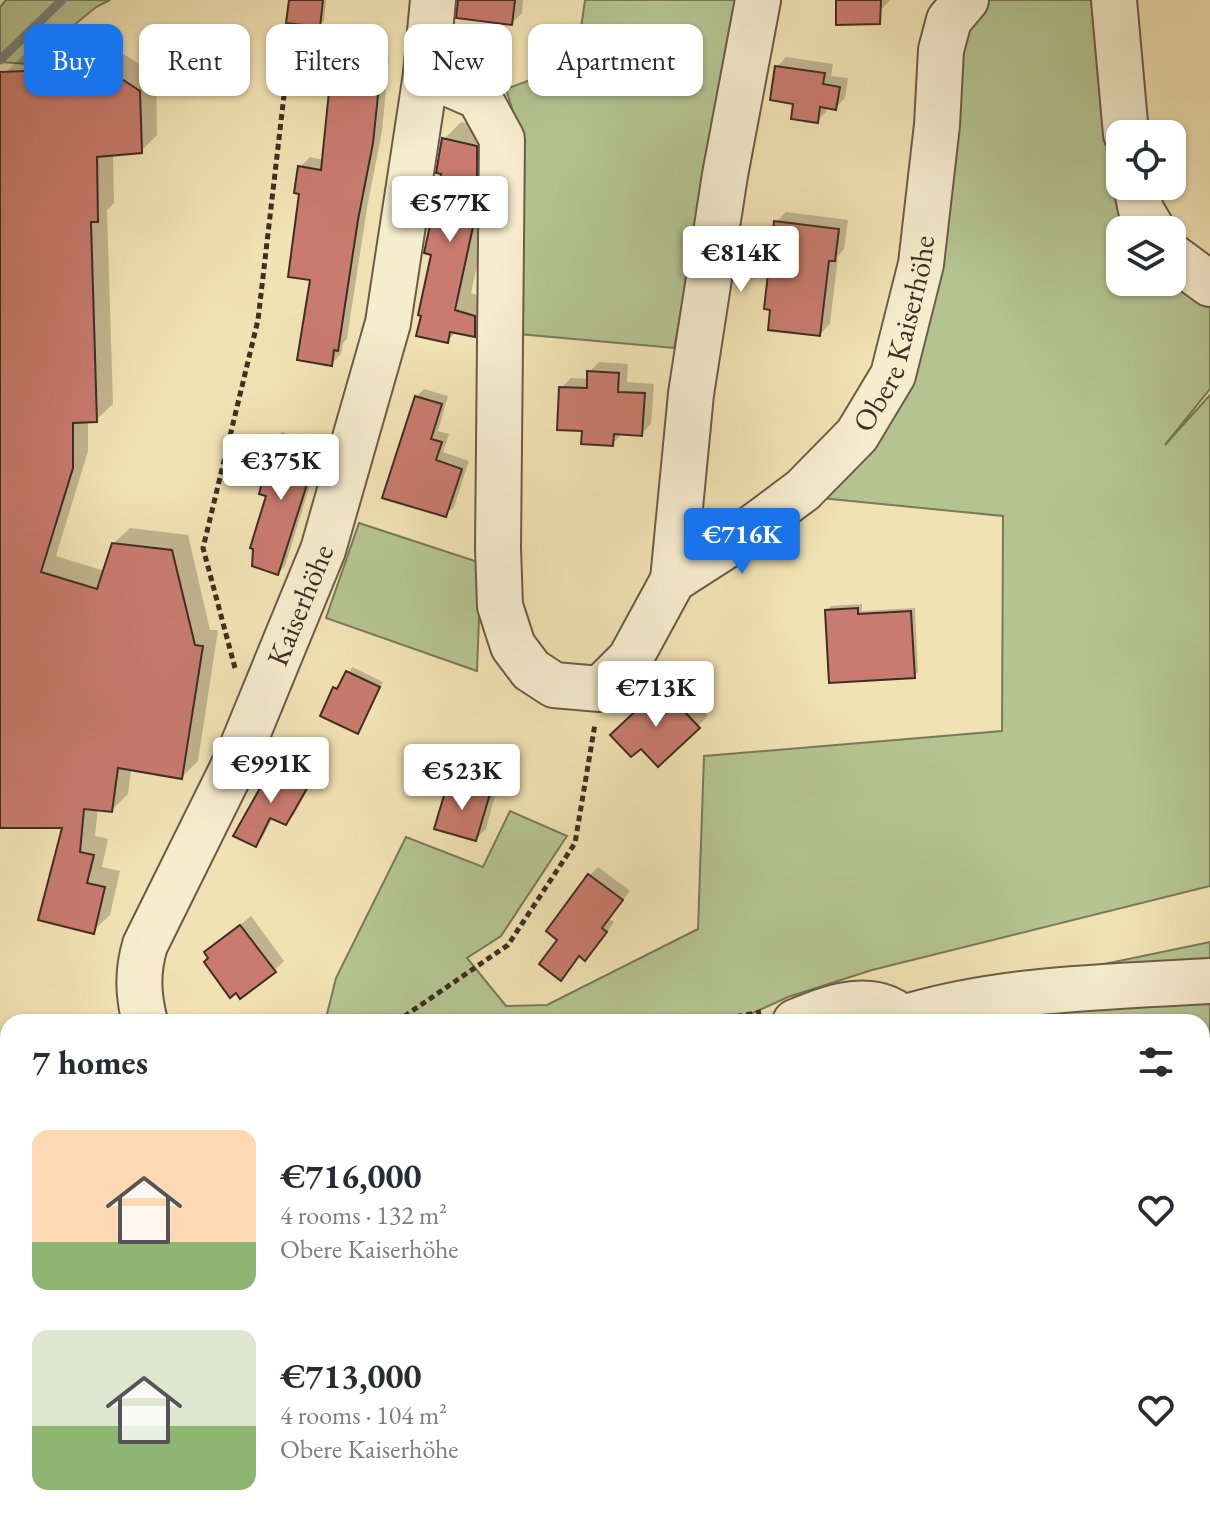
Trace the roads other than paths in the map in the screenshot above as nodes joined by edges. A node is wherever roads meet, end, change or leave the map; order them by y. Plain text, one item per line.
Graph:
1 (433, 0) edge
2 (758, 0) edge
3 (966, 0) edge
4 (1114, 0) edge
5 (431, 24) edge
6 (423, 96) edge
7 (477, 96) edge
8 (1125, 120) edge
9 (1186, 266) edge
10 (1210, 284) edge
11 (673, 580) junction
12 (1210, 981) edge
13 (144, 1014) edge
14 (816, 1014) edge
15 (893, 1014) edge
16 (920, 1014) edge

1 - 5 street, Kaiserhöhe
2 - 11 street, Obere Kaiserhöhe
3 - 11 street, Obere Kaiserhöhe
4 - 8 street
6 - 13 street, Kaiserhöhe
7 - 11 street, Obere Kaiserhöhe
9 - 10 street
12 - 16 street
14 - 15 street

